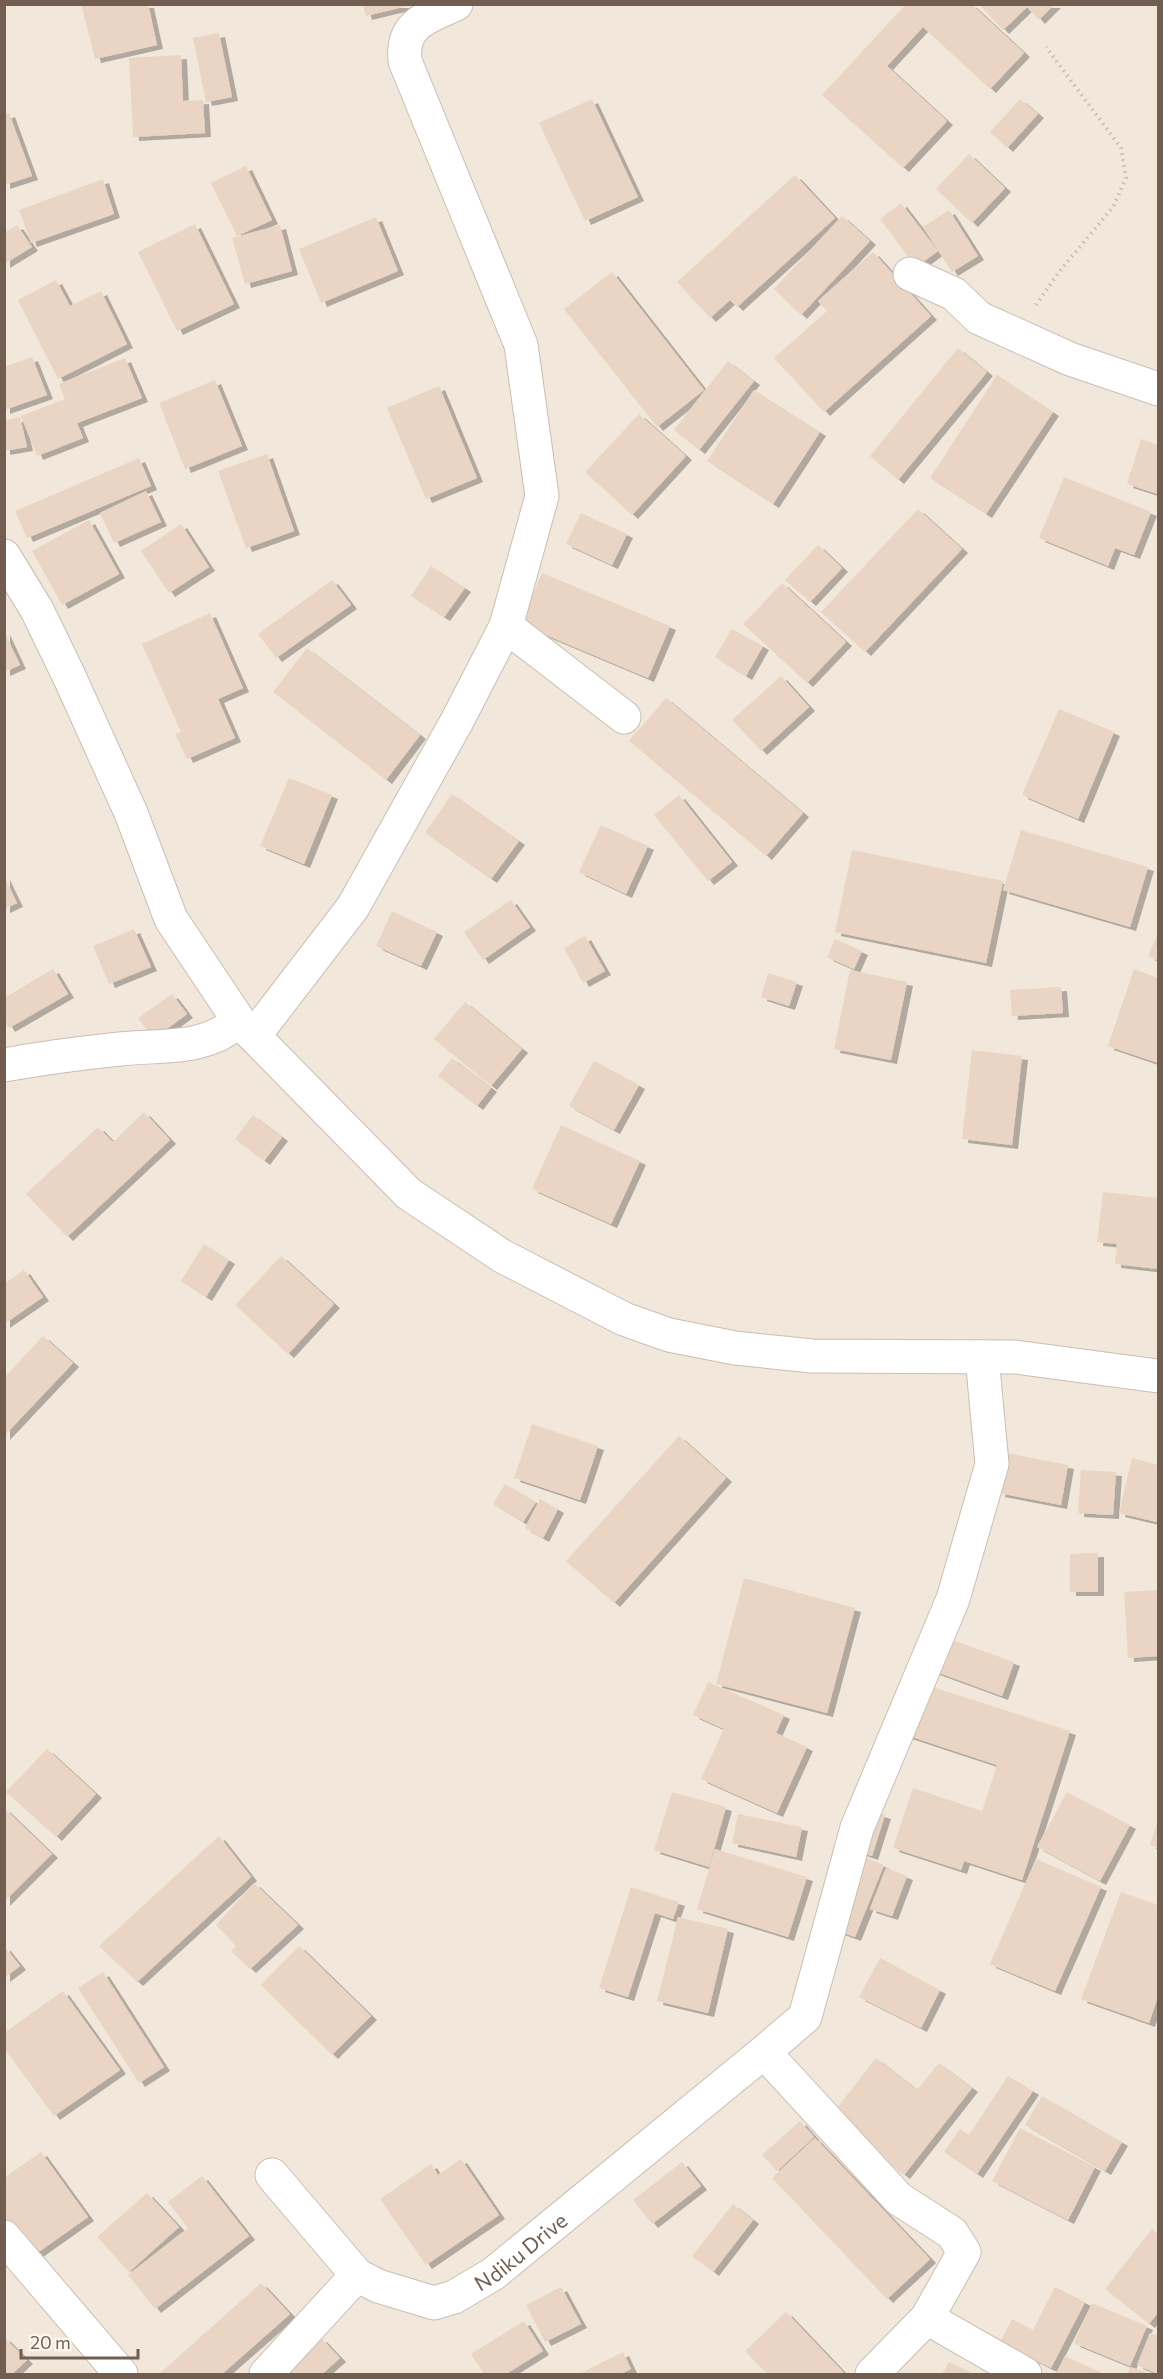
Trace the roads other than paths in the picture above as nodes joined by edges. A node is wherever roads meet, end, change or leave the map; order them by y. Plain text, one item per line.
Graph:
1 (456, 4) edge
2 (909, 274) dead end
3 (1158, 389) edge
4 (4, 556) edge
5 (506, 626) junction
6 (624, 717) dead end
7 (247, 1028) junction
8 (4, 1065) edge
9 (982, 1357) junction
10 (1158, 1376) edge
11 (764, 2052) junction
12 (272, 2175) dead end
13 (4, 2237) edge
14 (357, 2276) junction
15 (927, 2318) junction
16 (121, 2374) edge
17 (266, 2374) edge
18 (872, 2374) edge
19 (1025, 2374) edge

1 - 5 street
2 - 3 street
4 - 7 street
5 - 6 street
5 - 7 street
7 - 8 street
7 - 9 street
9 - 10 street
9 - 11 street, Ndiku Drive
11 - 14 street, Ndiku Drive
11 - 15 street
12 - 14 street, Ndiku Drive
13 - 16 street
14 - 17 street
15 - 18 street
15 - 19 street

